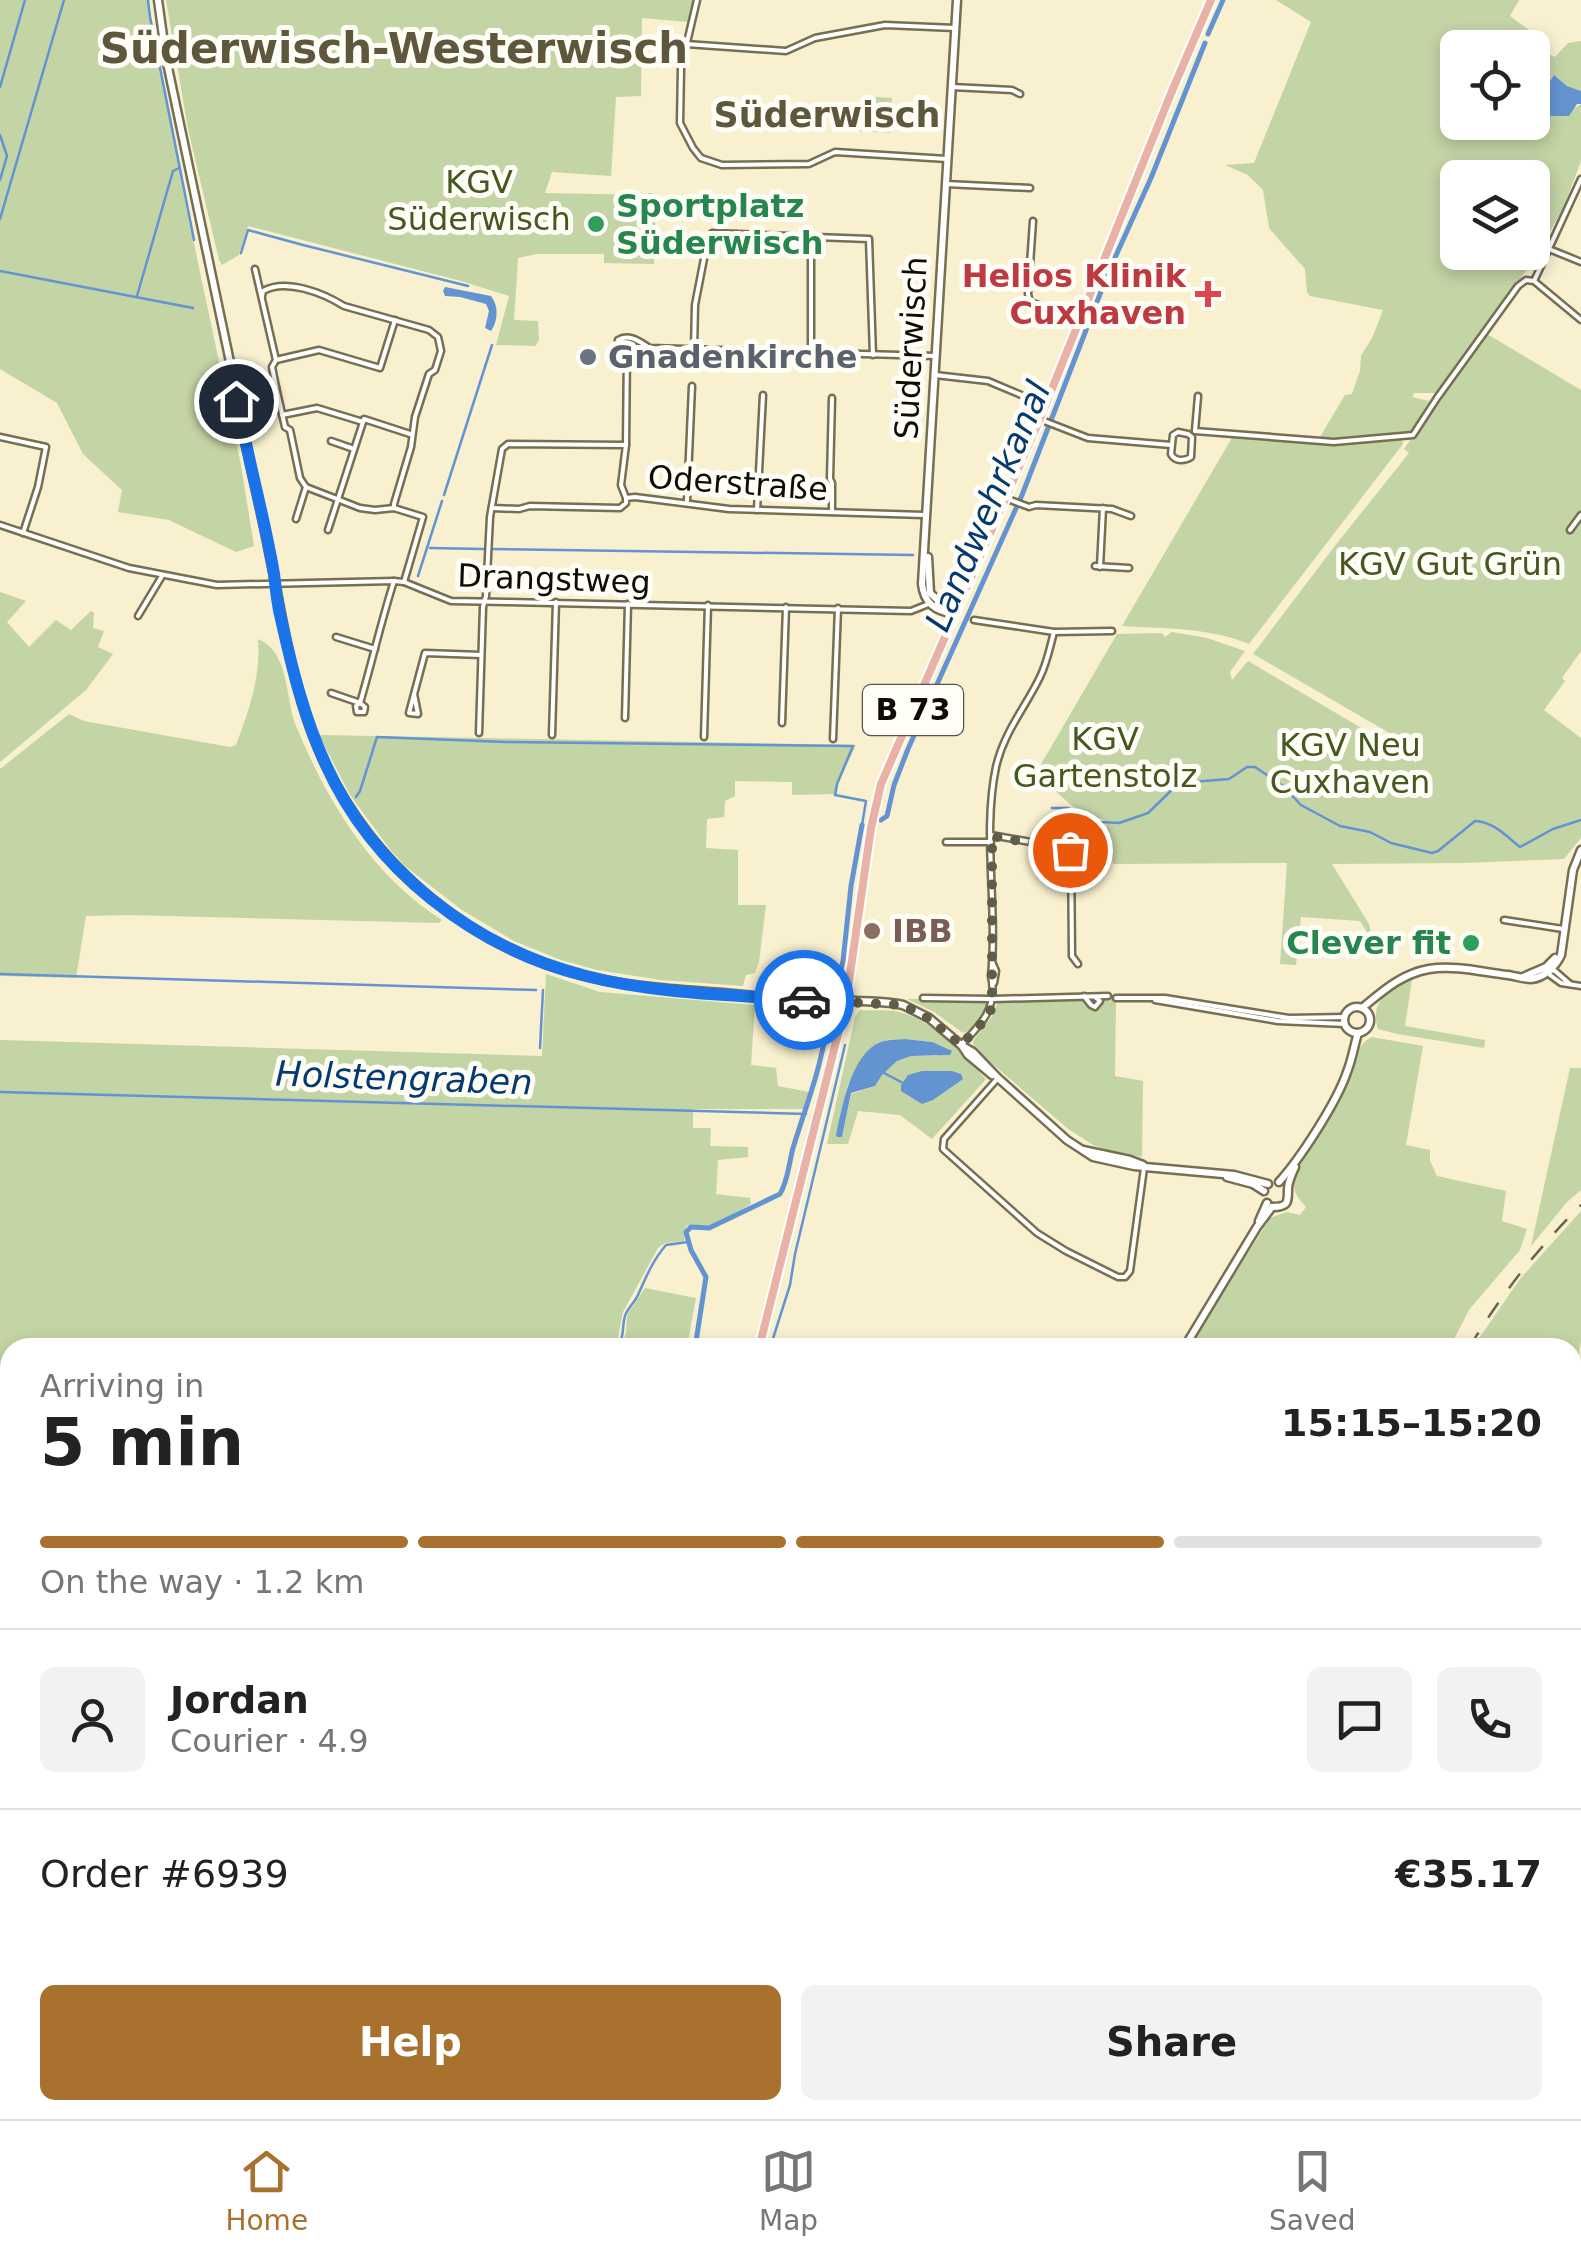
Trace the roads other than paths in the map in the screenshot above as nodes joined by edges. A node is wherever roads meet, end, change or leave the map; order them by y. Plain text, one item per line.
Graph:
1 (158, 0) edge
2 (697, 0) edge
3 (957, 0) edge
4 (1208, 1) edge
5 (956, 28) junction
6 (686, 44) junction
7 (952, 87) junction
8 (1020, 94) dead end
9 (947, 160) junction
10 (1581, 179) edge
11 (946, 184) junction
12 (1030, 188) dead end
13 (1032, 221) dead end
14 (811, 237) junction
15 (1550, 247) edge
16 (1550, 249) edge
17 (1581, 262) edge
18 (255, 268) dead end
19 (1539, 270) edge
20 (1534, 281) junction
21 (262, 296) junction
22 (1080, 319) junction
23 (394, 320) junction
24 (1581, 320) edge
25 (650, 348) junction
26 (627, 349) junction
27 (694, 350) junction
28 (811, 353) junction
29 (873, 355) junction
30 (936, 356) junction
31 (276, 360) junction
32 (380, 368) junction
33 (935, 375) junction
34 (377, 380) dead end
35 (692, 386) dead end
36 (276, 387) junction
37 (762, 395) dead end
38 (235, 396) junction
39 (1198, 396) dead end
40 (832, 398) dead end
41 (1045, 405) junction
42 (282, 415) junction
43 (363, 422) junction
44 (1046, 422) junction
45 (1193, 433) junction
46 (412, 434) junction
47 (0, 438) edge
48 (331, 442) dead end
49 (1171, 445) junction
50 (626, 446) junction
51 (354, 449) junction
52 (306, 487) junction
53 (626, 498) junction
54 (338, 500) junction
55 (1010, 500) junction
56 (686, 503) junction
57 (394, 508) junction
58 (492, 508) junction
59 (1102, 508) junction
60 (757, 510) junction
61 (832, 512) junction
62 (927, 515) junction
63 (1581, 515) edge
64 (1130, 516) dead end
65 (296, 519) dead end
66 (0, 525) edge
67 (328, 530) dead end
68 (1570, 530) dead end
69 (23, 533) junction
70 (1130, 568) dead end
71 (162, 576) junction
72 (394, 581) junction
73 (404, 582) junction
74 (274, 585) junction
75 (485, 602) junction
76 (556, 602) junction
77 (932, 602) junction
78 (628, 604) junction
79 (708, 605) junction
80 (786, 607) junction
81 (838, 608) junction
82 (954, 614) junction
83 (138, 616) dead end
84 (974, 620) dead end
85 (1112, 631) dead end
86 (1054, 632) junction
87 (336, 637) dead end
88 (375, 649) junction
89 (481, 655) junction
90 (331, 692) dead end
91 (414, 694) dead end
92 (625, 718) dead end
93 (782, 723) dead end
94 (479, 733) dead end
95 (552, 735) dead end
96 (704, 737) dead end
97 (834, 739) dead end
98 (992, 839) junction
99 (946, 842) dead end
100 (1581, 850) edge
101 (1504, 920) dead end
102 (1564, 929) junction
103 (1078, 964) dead end
104 (1548, 968) junction
105 (1581, 986) edge
106 (1084, 996) junction
107 (1094, 996) junction
108 (1108, 996) dead end
109 (923, 998) dead end
110 (1116, 998) dead end
111 (993, 999) junction
112 (806, 1000) junction
113 (846, 1002) junction
114 (1365, 1011) junction
115 (832, 1013) joint
116 (1346, 1024) junction
117 (1358, 1033) junction
118 (961, 1045) junction
119 (1351, 1060) junction
120 (830, 1068) junction
121 (998, 1078) junction
122 (1297, 1160) junction
123 (1144, 1165) junction
124 (1279, 1182) junction
125 (1266, 1187) junction
126 (1288, 1188) junction
127 (1269, 1205) junction
128 (762, 1338) edge
129 (1190, 1338) edge

1 - 38 street
2 - 6 street
3 - 5 street, Süderwisch
4 - 22 main road, B 73
5 - 6 street
5 - 7 street, Süderwisch
6 - 9 street
7 - 8 street
7 - 9 street, Süderwisch
9 - 11 street, Süderwisch
10 - 15 street
11 - 12 street
11 - 30 street, Süderwisch
13 - 22 street
14 - 27 street
14 - 28 street
14 - 29 street
16 - 17 street
18 - 21 street
19 - 20 street
20 - 24 street
20 - 45 street
21 - 23 street
21 - 31 street
22 - 41 main road, B 73
23 - 32 street
23 - 46 street
25 - 26 street
25 - 26 street
25 - 27 street
26 - 50 street
27 - 28 street
28 - 29 street
29 - 30 street
30 - 33 street, Süderwisch
31 - 32 street
31 - 36 street
32 - 34 street
33 - 41 street
33 - 62 street, Süderwisch
35 - 56 street
36 - 38 street
36 - 42 street
37 - 60 street
38 - 74 street
39 - 45 street
40 - 61 street
41 - 44 main road, B 73
42 - 43 street
42 - 52 street
43 - 46 street
43 - 51 street
44 - 49 street
44 - 55 main road, B 73
45 - 49 street
45 - 49 street
46 - 57 street
47 - 69 street
48 - 51 street
50 - 53 street
50 - 58 street
51 - 54 street
52 - 54 street
52 - 65 street
53 - 56 street, Oderstraße
53 - 58 street, Oderstraße
54 - 57 street
54 - 67 street
55 - 59 street
55 - 82 main road, B 73
56 - 60 street, Oderstraße
57 - 73 street
58 - 75 street
59 - 64 street
59 - 70 street
60 - 61 street, Oderstraße
61 - 62 street, Oderstraße
62 - 77 street, Süderwisch
63 - 68 street
66 - 69 street, Drangstweg
69 - 71 street, Drangstweg
71 - 74 street, Drangstweg
71 - 83 street
72 - 73 street, Drangstweg
72 - 74 street, Drangstweg
72 - 88 street
73 - 75 street, Drangstweg
74 - 112 street
75 - 76 street, Drangstweg
75 - 89 street
76 - 78 street, Drangstweg
76 - 95 street
77 - 81 street, Drangstweg
77 - 82 street
78 - 79 street, Drangstweg
78 - 92 street
79 - 80 street, Drangstweg
79 - 96 street
80 - 81 street, Drangstweg
80 - 93 street
81 - 97 street
82 - 113 main road, B 73
84 - 86 street
85 - 86 street
86 - 98 street
87 - 88 street
88 - 90 street
89 - 91 street
89 - 94 street
98 - 99 street
98 - 103 street
98 - 111 street
100 - 102 street
101 - 102 street
102 - 104 street
104 - 105 street
104 - 114 street
106 - 107 street
106 - 107 street
106 - 111 street
107 - 108 street
109 - 111 street
110 - 116 street
111 - 118 street
112 - 113 street
112 - 115 street
113 - 118 street
113 - 120 main road, B 73
114 - 116 street
114 - 117 street
115 - 120 main road, B 73
116 - 117 street
116 - 119 street
117 - 119 street
118 - 121 street
119 - 122 street
120 - 128 main road, B 73
121 - 123 street
121 - 123 street
122 - 124 street
122 - 126 street
123 - 125 street
124 - 125 street
124 - 126 street
125 - 127 street
126 - 127 street
127 - 129 street

